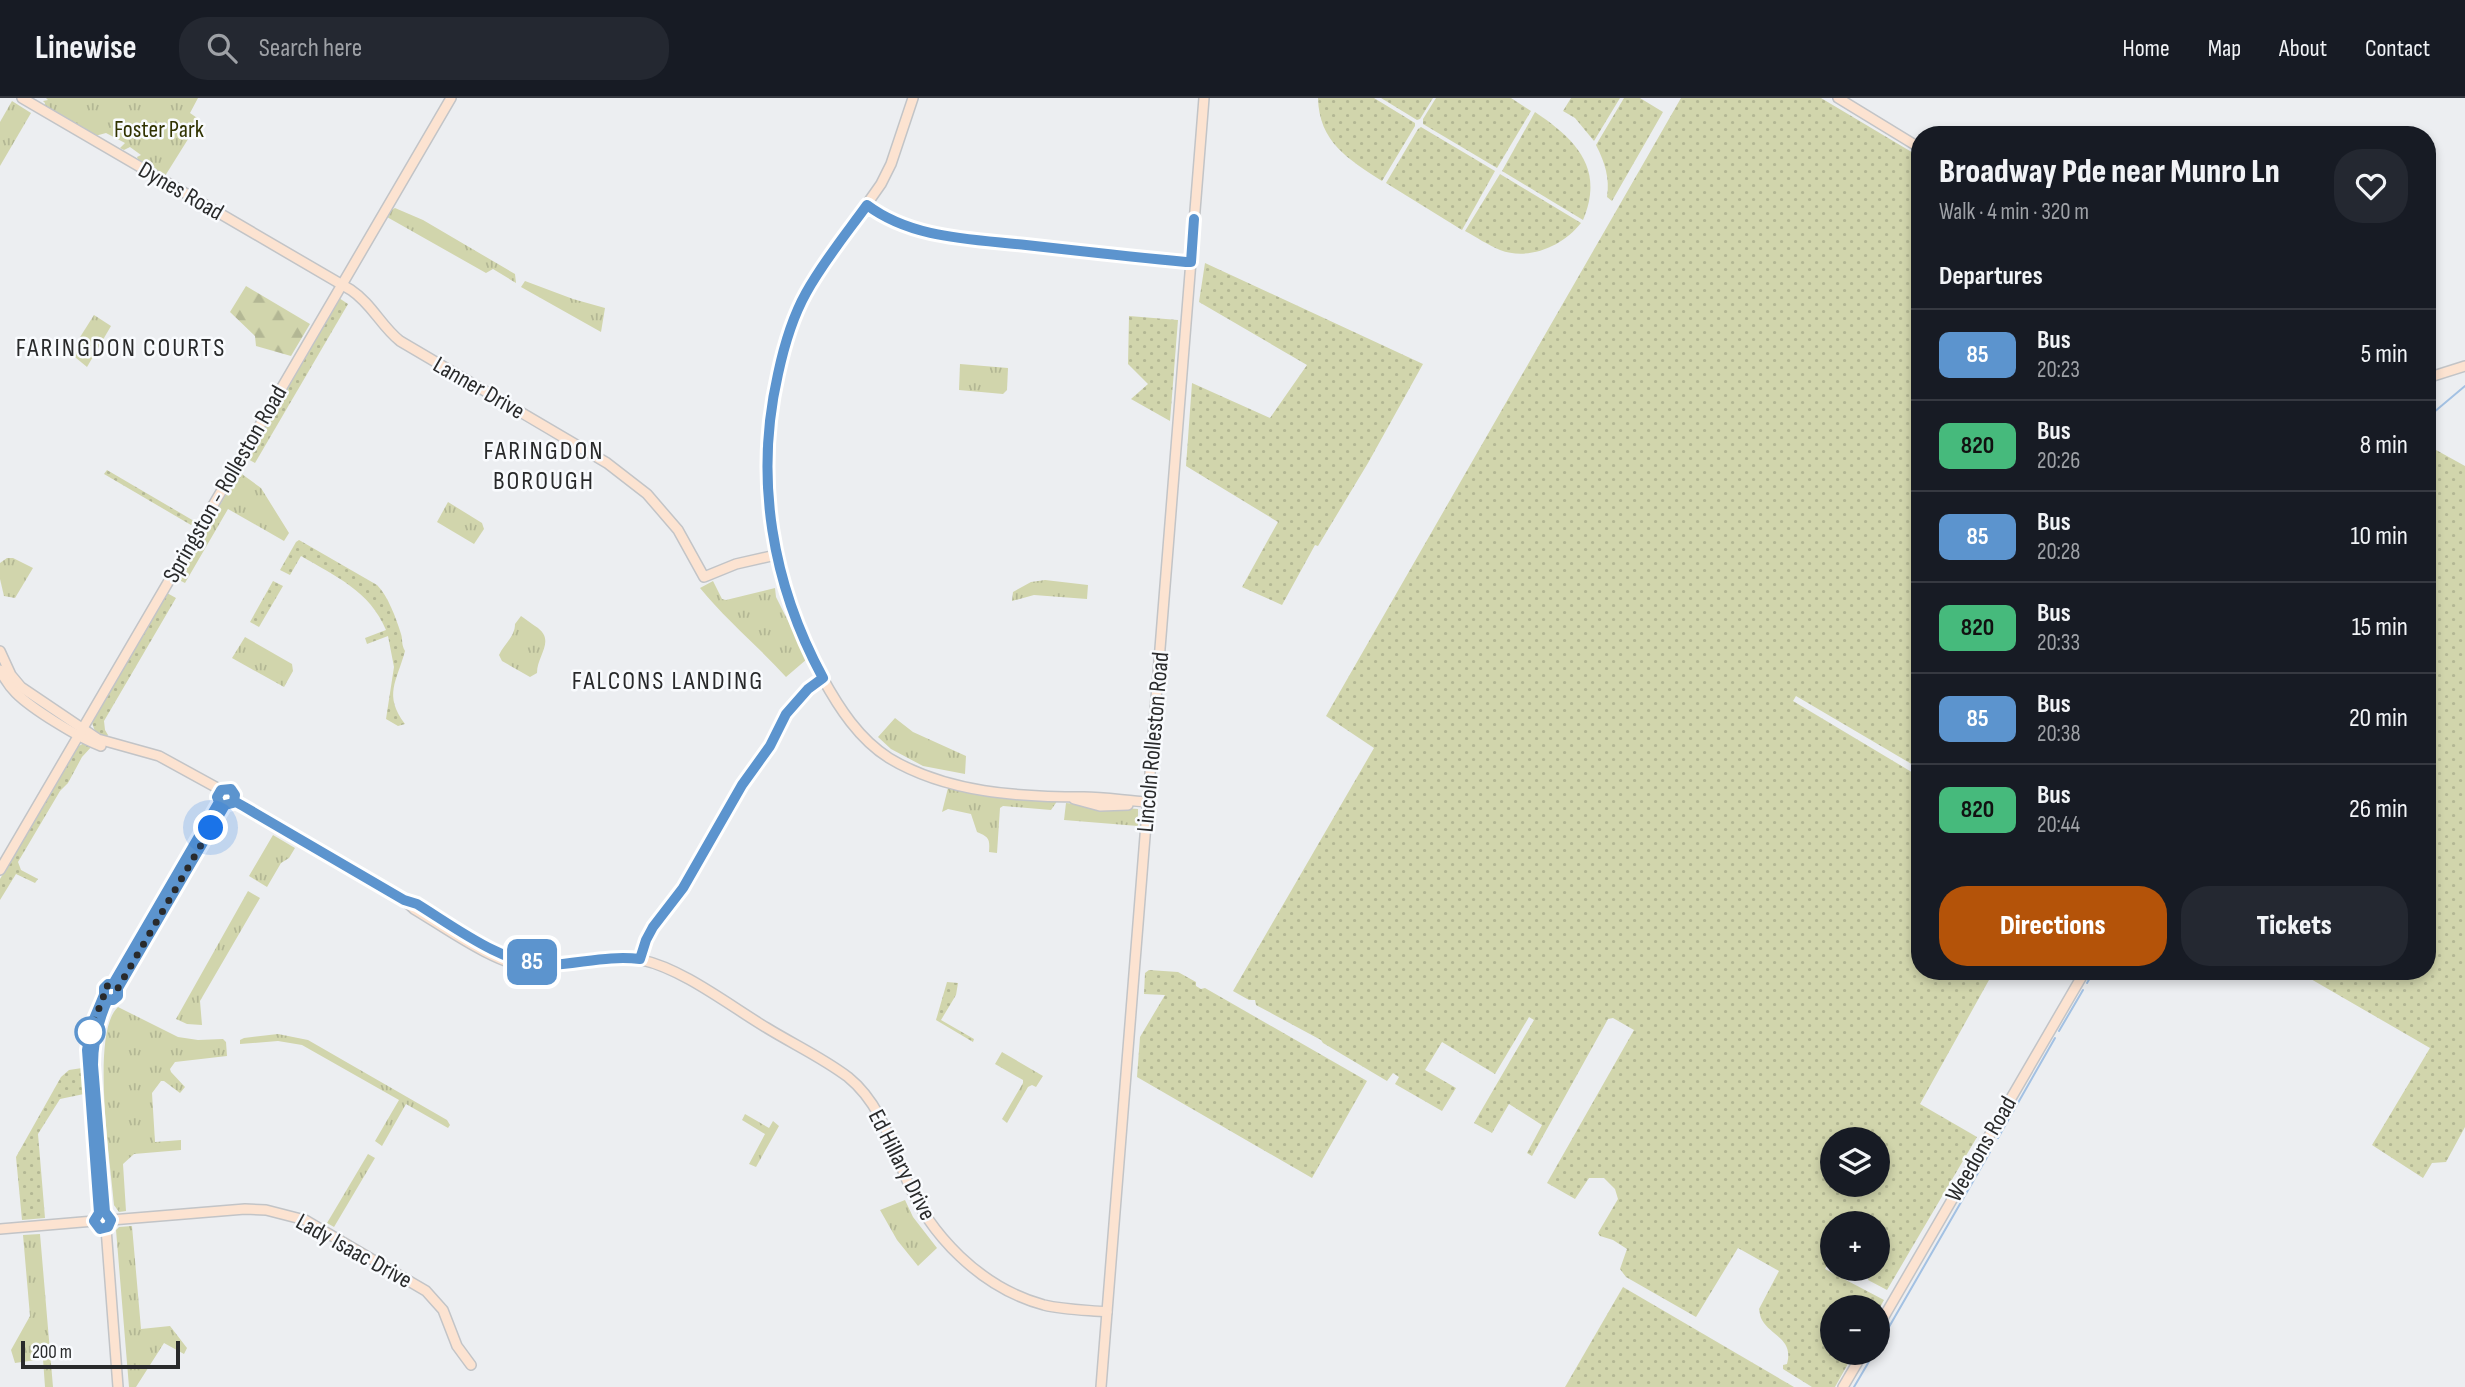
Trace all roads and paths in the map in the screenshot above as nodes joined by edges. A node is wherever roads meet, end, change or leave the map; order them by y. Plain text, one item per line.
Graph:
1 (22, 98) edge
2 (451, 98) edge
3 (914, 98) edge
4 (1204, 98) edge
5 (1838, 98) edge
6 (1911, 143) edge
7 (341, 284) junction
8 (2465, 366) edge
9 (2436, 375) edge
10 (776, 555) junction
11 (0, 651) edge
12 (0, 670) edge
13 (81, 731) junction
14 (221, 798) junction
15 (234, 801) junction
16 (1148, 804) junction
17 (0, 870) edge
18 (2080, 980) edge
19 (103, 1220) junction
20 (0, 1229) edge
21 (1890, 1306) edge
22 (1107, 1312) junction
23 (471, 1364) dead end
24 (1856, 1365) edge
25 (113, 1387) edge
26 (118, 1387) edge
27 (1101, 1387) edge
28 (1843, 1387) edge

1 - 7 street, Dynes Road
2 - 7 street, Springston - Rolleston Road
3 - 10 street
4 - 16 street, Lincoln Rolleston Road
5 - 6 street
7 - 10 street, Lanner Drive
7 - 13 street, Springston - Rolleston Road
8 - 9 street
10 - 16 street
11 - 13 street
12 - 13 street
13 - 14 street
13 - 17 street, Springston - Rolleston Road
14 - 15 street
14 - 15 street, Ed Hillary Drive
14 - 19 street
15 - 22 street, Ed Hillary Drive
16 - 22 street, Lincoln Rolleston Road
18 - 21 street, Weedons Road
19 - 20 street, Lady Isaac Drive
19 - 23 street, Lady Isaac Drive
19 - 25 street
19 - 26 street
22 - 27 street, Lincoln Rolleston Road
24 - 28 street

